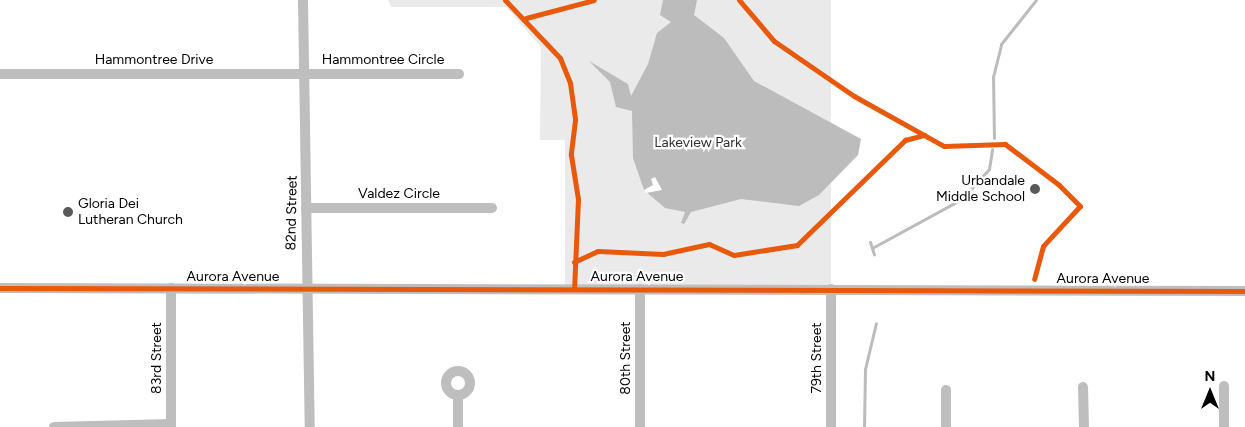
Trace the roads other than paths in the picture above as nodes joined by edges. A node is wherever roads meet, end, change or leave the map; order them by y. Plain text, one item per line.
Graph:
1 (303, 0) edge
2 (0, 74) edge
3 (307, 74) junction
4 (459, 74) dead end
5 (306, 208) junction
6 (492, 208) dead end
7 (0, 288) edge
8 (171, 288) junction
9 (305, 288) junction
10 (640, 289) junction
11 (831, 289) junction
12 (1245, 291) edge
13 (1224, 386) dead end
14 (1083, 387) dead end
15 (946, 390) dead end
16 (458, 395) dead end
17 (171, 425) edge
18 (54, 427) edge
19 (310, 427) edge
20 (458, 427) edge
21 (640, 427) edge
22 (831, 427) edge
23 (946, 427) edge
24 (1084, 427) edge
25 (1224, 427) edge

1 - 3 street, 82nd Street
2 - 3 street, Hammontree Drive
3 - 4 street, Hammontree Circle
3 - 5 street, 82nd Street
5 - 6 street, Valdez Circle
5 - 9 street, 82nd Street
7 - 8 street, Aurora Avenue
8 - 9 street, Aurora Avenue
8 - 17 street, 83rd Street
9 - 10 street, Aurora Avenue
9 - 19 street, 82nd Street
10 - 11 street, Aurora Avenue
10 - 21 street, 80th Street
11 - 12 street, Aurora Avenue
11 - 22 street, 79th Street
13 - 25 street
14 - 24 street
15 - 23 street
16 - 20 street
17 - 18 street

